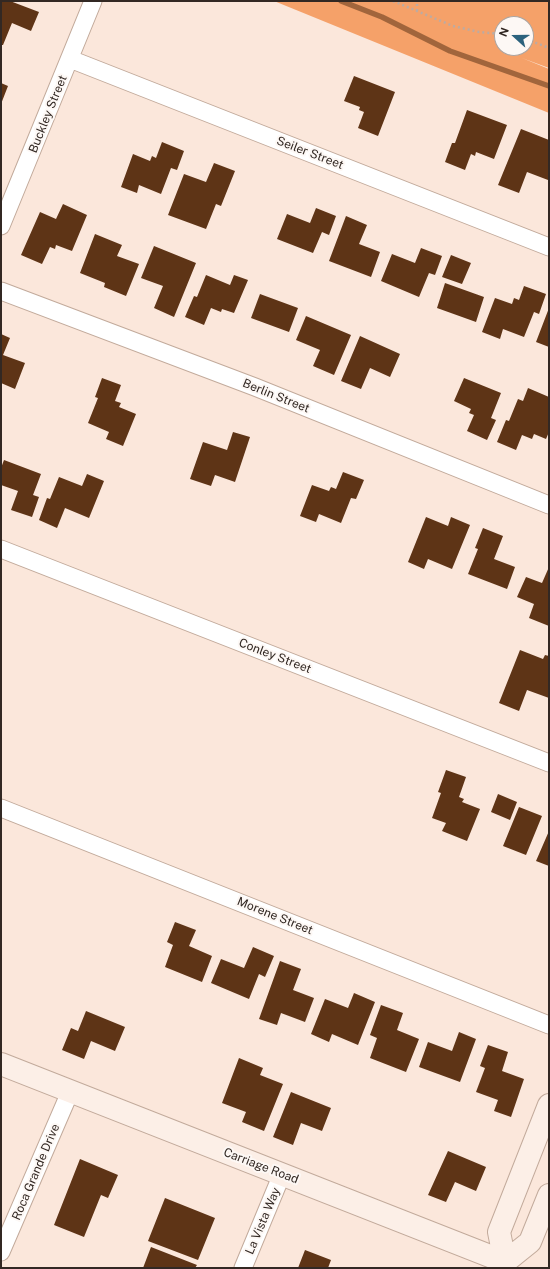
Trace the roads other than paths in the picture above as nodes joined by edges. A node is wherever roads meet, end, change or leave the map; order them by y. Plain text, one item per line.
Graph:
1 (93, 1) edge
2 (70, 59) junction
3 (1, 226) edge
4 (549, 247) edge
5 (1, 291) edge
6 (549, 505) edge
7 (1, 549) edge
8 (549, 764) edge
9 (1, 808) edge
10 (549, 1025) edge
11 (1, 1064) edge
12 (70, 1092) junction
13 (549, 1104) edge
14 (282, 1174) junction
15 (549, 1195) edge
16 (1, 1252) edge
17 (509, 1266) edge
18 (243, 1268) edge

1 - 2 street, Buckley Street
2 - 3 street, Buckley Street
2 - 4 street, Seiler Street
5 - 6 street, Berlin Street
7 - 8 street, Conley Street
9 - 10 street, Morene Street
11 - 12 street, Carriage Road
12 - 14 street, Carriage Road
12 - 16 street, Roca Grande Drive
13 - 17 street
14 - 17 street, Carriage Road
14 - 18 street, La Vista Way
15 - 17 street

